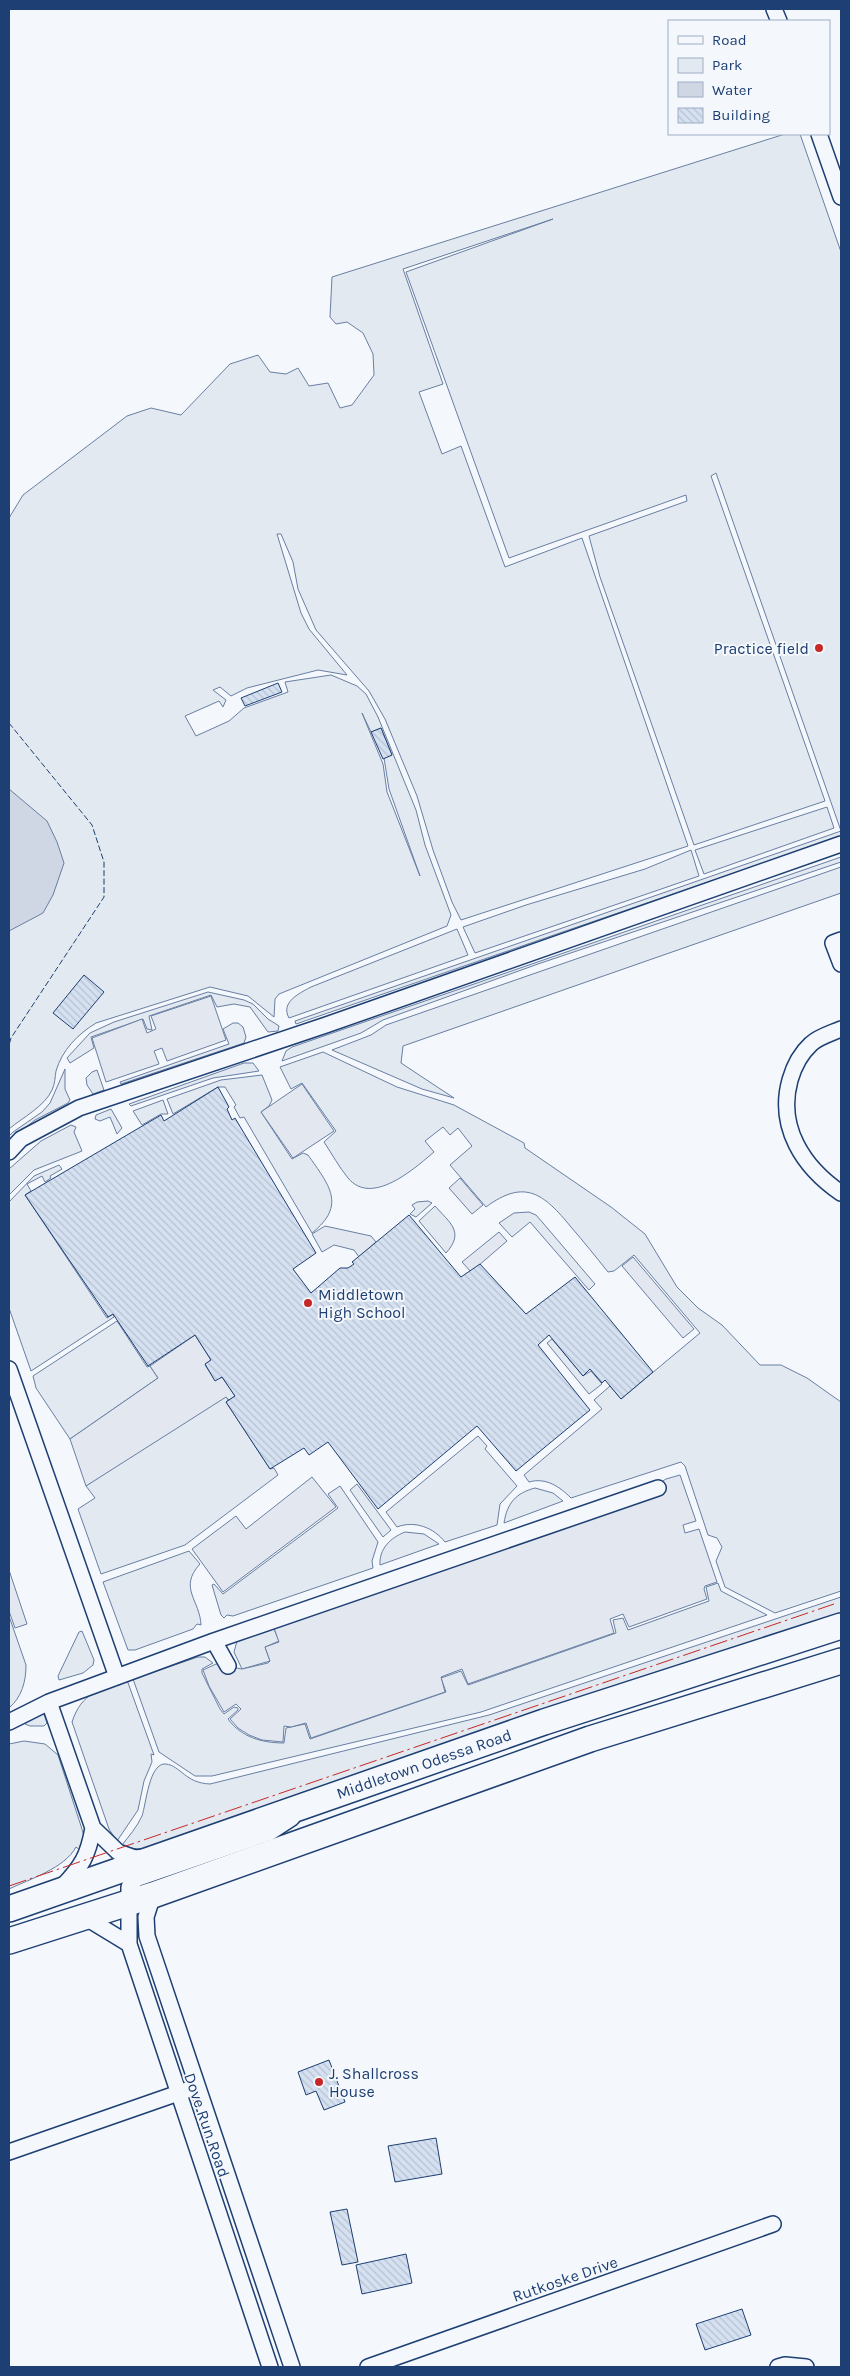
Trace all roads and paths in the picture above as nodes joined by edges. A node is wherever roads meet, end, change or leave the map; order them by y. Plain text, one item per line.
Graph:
1 (819, 135) edge
2 (841, 197) edge
3 (841, 844) edge
4 (841, 940) edge
5 (841, 964) edge
6 (841, 1029) edge
7 (9, 1152) edge
8 (841, 1193) edge
9 (9, 1369) edge
10 (658, 1488) dead end
11 (841, 1626) edge
12 (214, 1641) junction
13 (841, 1661) edge
14 (228, 1666) dead end
15 (117, 1677) junction
16 (49, 1702) junction
17 (9, 1722) edge
18 (316, 1802) junction
19 (93, 1828) junction
20 (159, 1856) junction
21 (57, 1892) junction
22 (153, 1894) junction
23 (129, 1902) junction
24 (9, 1909) edge
25 (83, 1916) junction
26 (9, 1941) edge
27 (129, 1944) junction
28 (198, 2086) junction
29 (178, 2093) junction
30 (9, 2152) edge
31 (773, 2224) dead end
32 (270, 2367) edge
33 (292, 2367) edge
34 (368, 2367) edge
35 (778, 2367) edge
36 (806, 2367) edge

1 - 2 street
3 - 7 street
4 - 5 street
6 - 8 street
9 - 15 street
10 - 12 street
11 - 18 main road, Middletown Odessa Road
12 - 14 street
12 - 15 street
13 - 22 main road, Middletown Odessa Road
15 - 16 street
16 - 17 street
16 - 19 street
18 - 20 main road, Middletown Odessa Road
18 - 23 street, Dove Run Road
19 - 20 street
19 - 21 street
20 - 21 main road, Middletown Odessa Road
21 - 24 main road, Middletown Odessa Road
22 - 23 main road, Middletown Odessa Road
22 - 28 street, Dove Run Road
23 - 25 main road, Middletown Odessa Road
23 - 27 street, Dove Run Road
25 - 26 main road, Middletown Odessa Road
25 - 27 street
27 - 29 street, Dove Run Road
28 - 29 street
28 - 33 street, Dove Run Road
29 - 30 street
29 - 32 street, Dove Run Road
31 - 34 street, Rutkoske Drive
35 - 36 street

